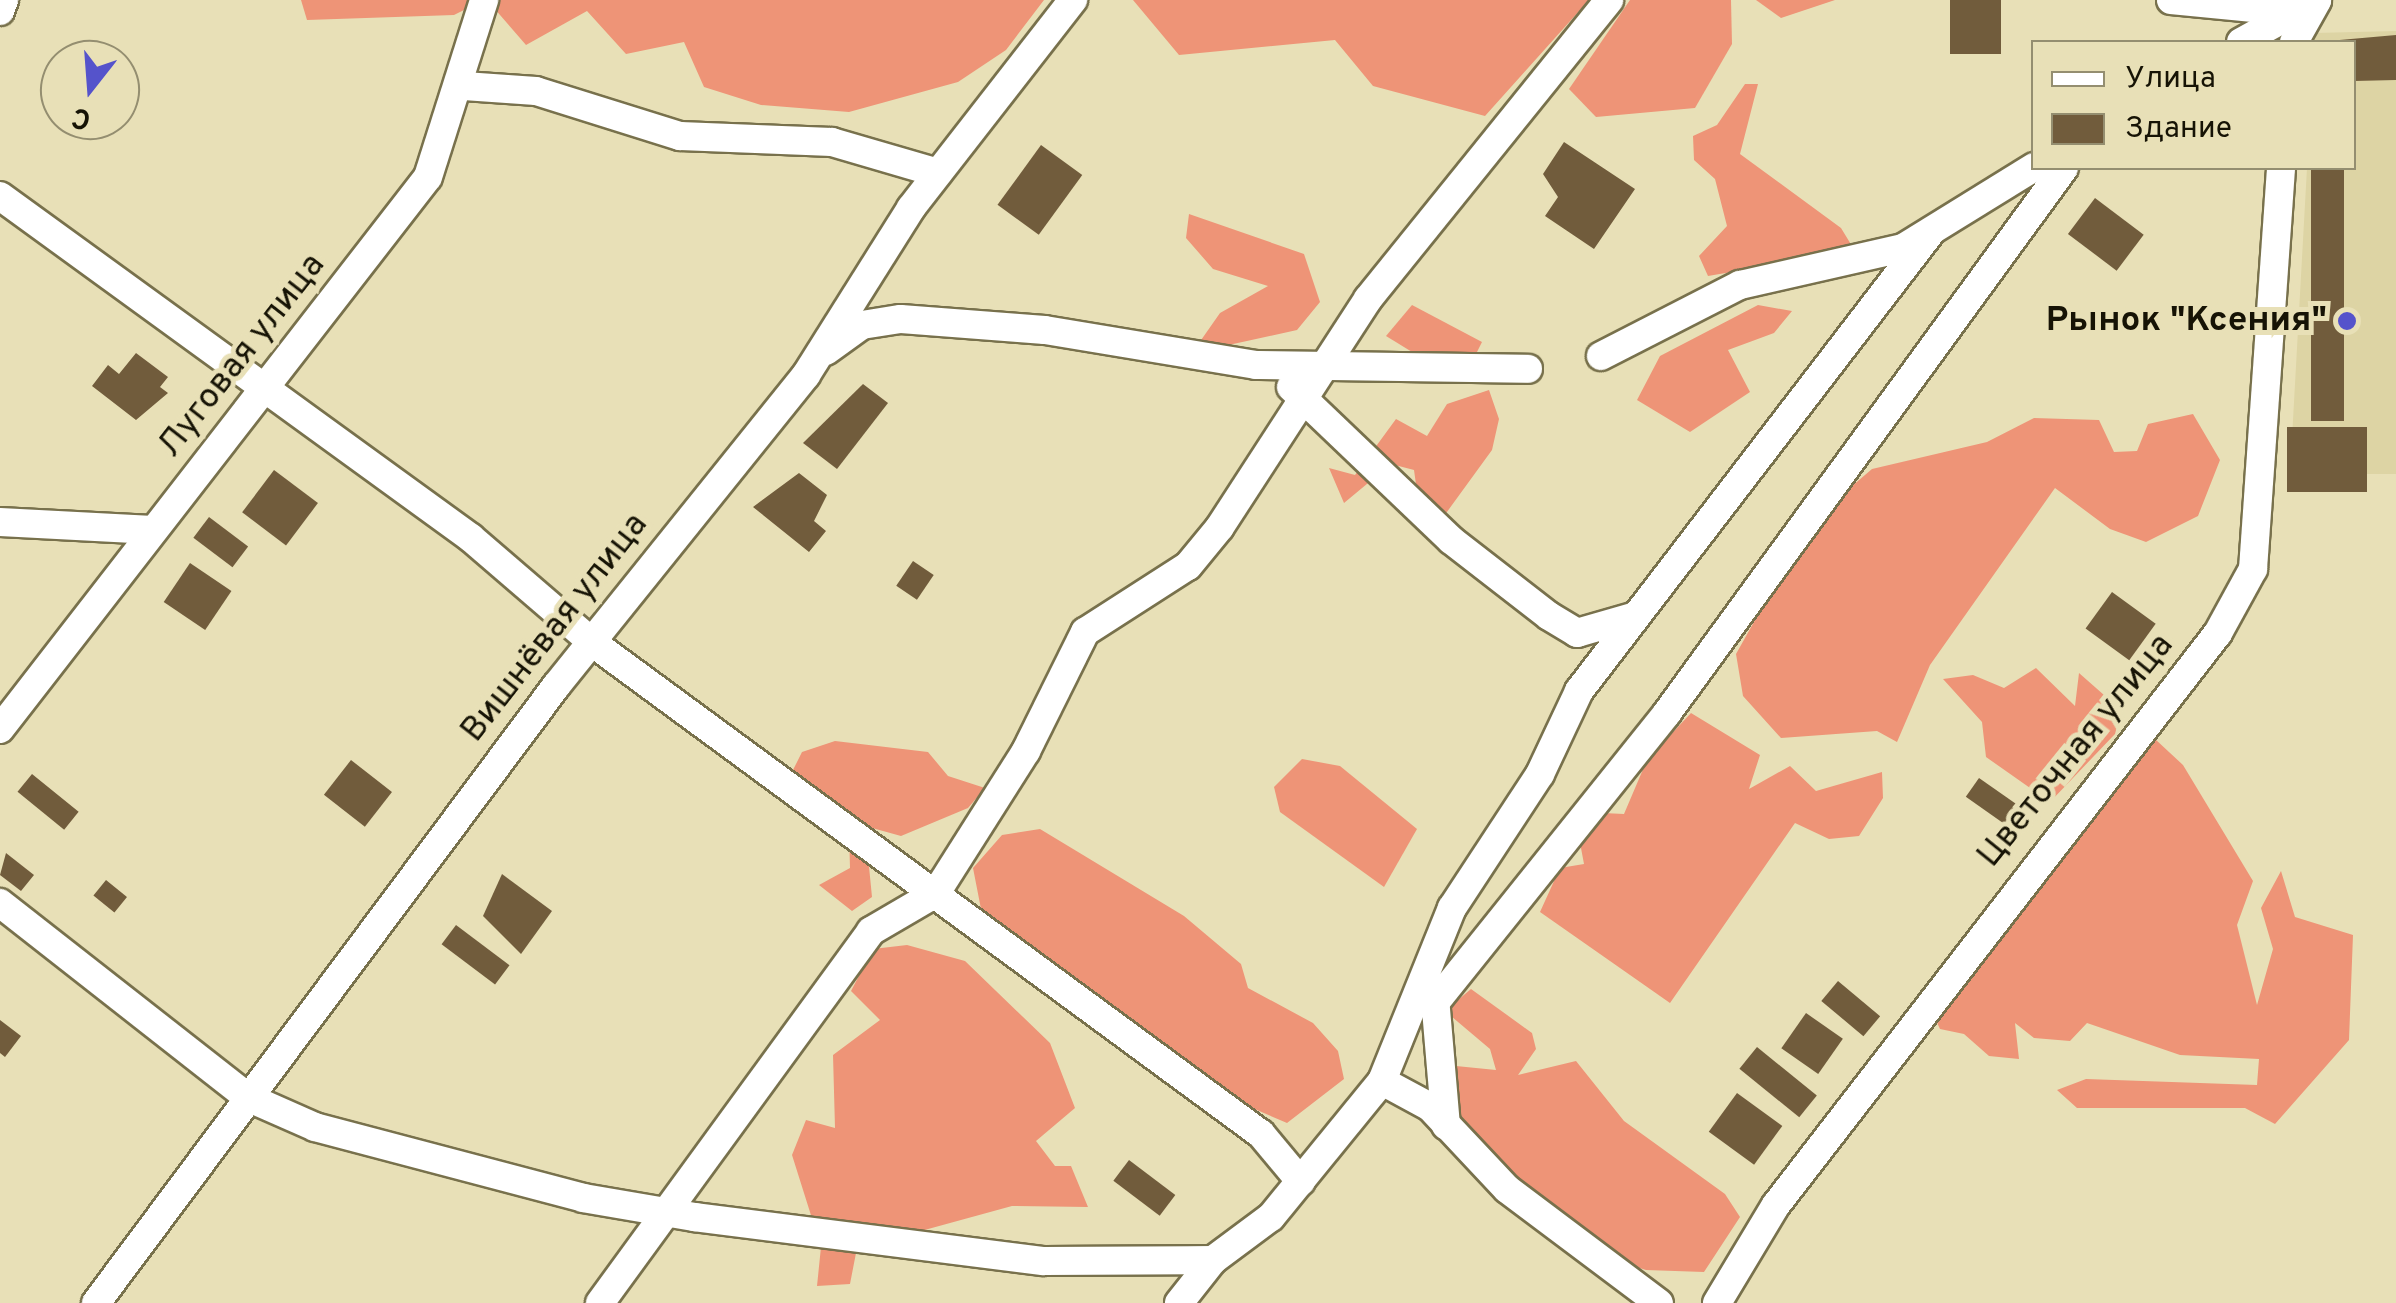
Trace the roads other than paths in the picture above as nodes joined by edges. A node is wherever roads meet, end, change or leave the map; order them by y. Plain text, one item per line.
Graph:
1 (4, 0) edge
2 (484, 0) edge
3 (1073, 0) edge
4 (1609, 0) edge
5 (2171, 0) edge
6 (2309, 4) edge
7 (0, 12) edge
8 (2244, 40) edge
9 (2295, 40) edge
10 (464, 86) junction
11 (2031, 169) edge
12 (2063, 170) edge
13 (2281, 170) edge
14 (938, 172) junction
15 (0, 196) edge
16 (1930, 232) junction
17 (1601, 356) dead end
18 (1256, 365) junction
19 (1323, 365) junction
20 (1528, 369) dead end
21 (806, 374) junction
22 (270, 390) junction
23 (1303, 400) junction
24 (0, 522) edge
25 (153, 530) junction
26 (1636, 614) junction
27 (593, 643) junction
28 (0, 729) edge
29 (936, 893) junction
30 (0, 903) edge
31 (1434, 970) junction
32 (1434, 1004) junction
33 (1382, 1081) junction
34 (247, 1097) junction
35 (1446, 1124) junction
36 (1301, 1182) junction
37 (671, 1212) junction
38 (1213, 1260) junction
39 (96, 1303) edge
40 (600, 1303) edge
41 (1179, 1303) edge
42 (1659, 1303) edge
43 (1717, 1303) edge

1 - 7 street
2 - 10 street, Луговая улица
3 - 14 street, Вишнёвая улица
4 - 19 street
5 - 6 street
6 - 8 street
6 - 9 street
10 - 14 street
10 - 22 street, Луговая улица
11 - 16 street
12 - 32 street
13 - 43 street, Цветочная улица
14 - 21 street, Вишнёвая улица
15 - 22 street
16 - 17 street
16 - 26 street
18 - 19 street
18 - 21 street
18 - 23 street
19 - 20 street
19 - 23 street
21 - 27 street, Вишнёвая улица
22 - 25 street, Луговая улица
22 - 27 street
23 - 26 street
23 - 29 street
24 - 25 street
25 - 28 street, Луговая улица
26 - 31 street
27 - 29 street
27 - 34 street, Вишнёвая улица
29 - 36 street
29 - 37 street
30 - 34 street
31 - 32 street
31 - 33 street
32 - 35 street
33 - 35 street
33 - 36 street
34 - 37 street
34 - 39 street, Вишнёвая улица
35 - 42 street
36 - 38 street
37 - 38 street
37 - 40 street
38 - 41 street

